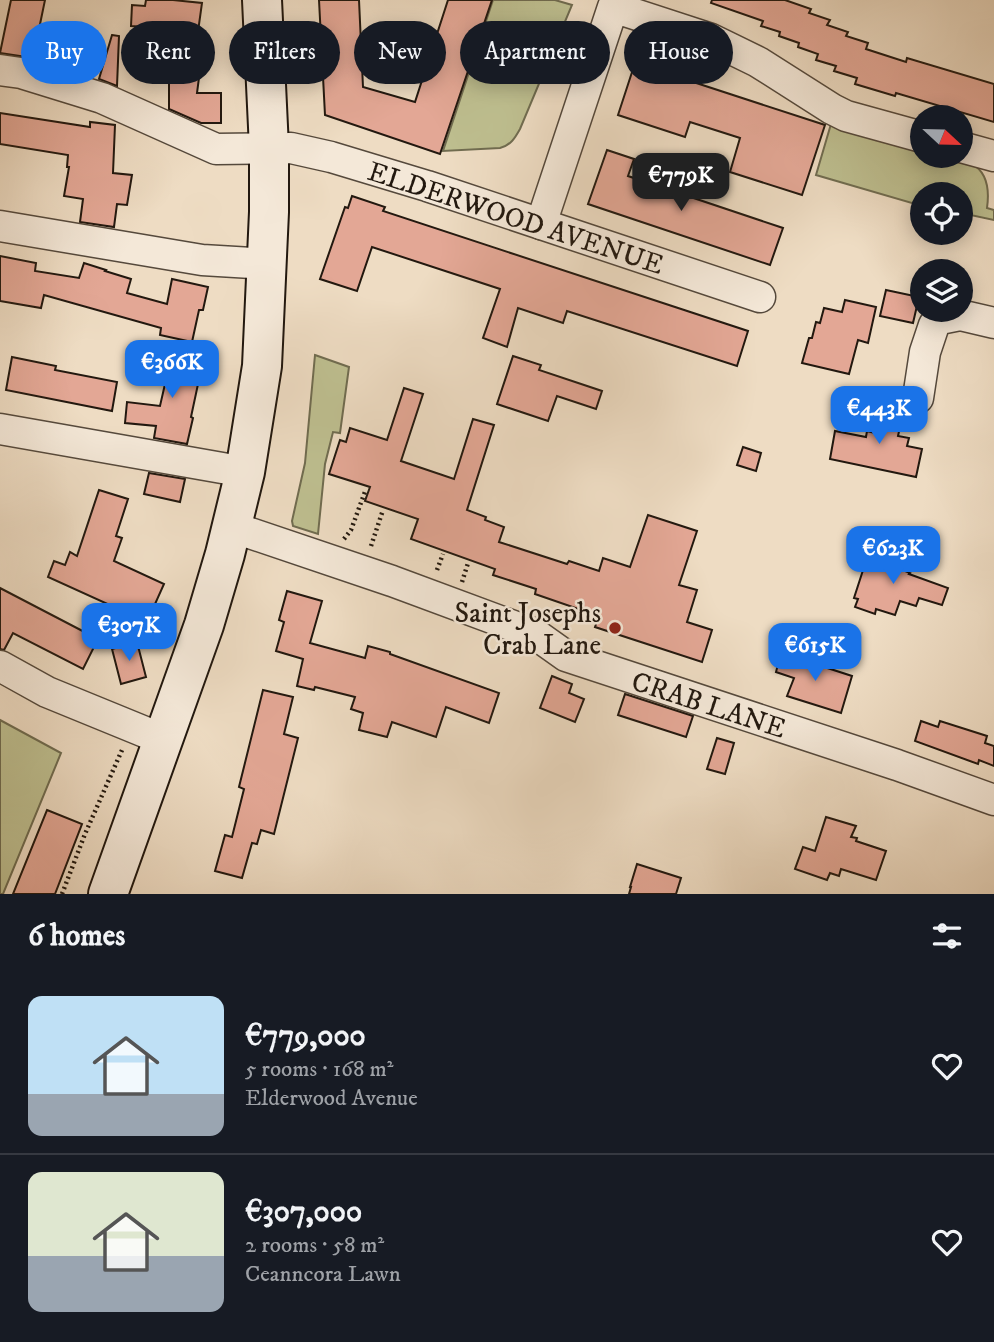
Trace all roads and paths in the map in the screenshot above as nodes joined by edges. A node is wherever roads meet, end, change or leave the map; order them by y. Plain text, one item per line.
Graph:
1 (262, 0) edge
2 (603, 4) edge
3 (0, 70) edge
4 (910, 134) edge
5 (269, 148) junction
6 (973, 150) edge
7 (994, 156) edge
8 (541, 224) junction
9 (0, 226) edge
10 (267, 261) junction
11 (760, 297) dead end
12 (994, 323) edge
13 (918, 398) dead end
14 (0, 429) edge
15 (245, 472) junction
16 (366, 489) dead end
17 (383, 510) dead end
18 (232, 527) junction
19 (339, 545) dead end
20 (443, 554) dead end
21 (368, 555) dead end
22 (468, 563) dead end
23 (434, 579) dead end
24 (460, 588) dead end
25 (0, 666) edge
26 (147, 733) junction
27 (994, 800) edge
28 (62, 894) edge
29 (108, 894) edge

1 - 5 main road
2 - 4 street
2 - 8 street
3 - 5 street, ELDERWOOD AVENUE
5 - 8 street, ELDERWOOD AVENUE
5 - 10 main road
6 - 7 street
8 - 11 street, ELDERWOOD AVENUE
9 - 10 street
10 - 15 main road
12 - 13 street
14 - 15 street
15 - 18 main road
16 - 19 path
17 - 21 path
18 - 26 main road
18 - 27 street, CRAB LANE
20 - 23 path
22 - 24 path
25 - 26 street
26 - 28 path
26 - 29 main road

